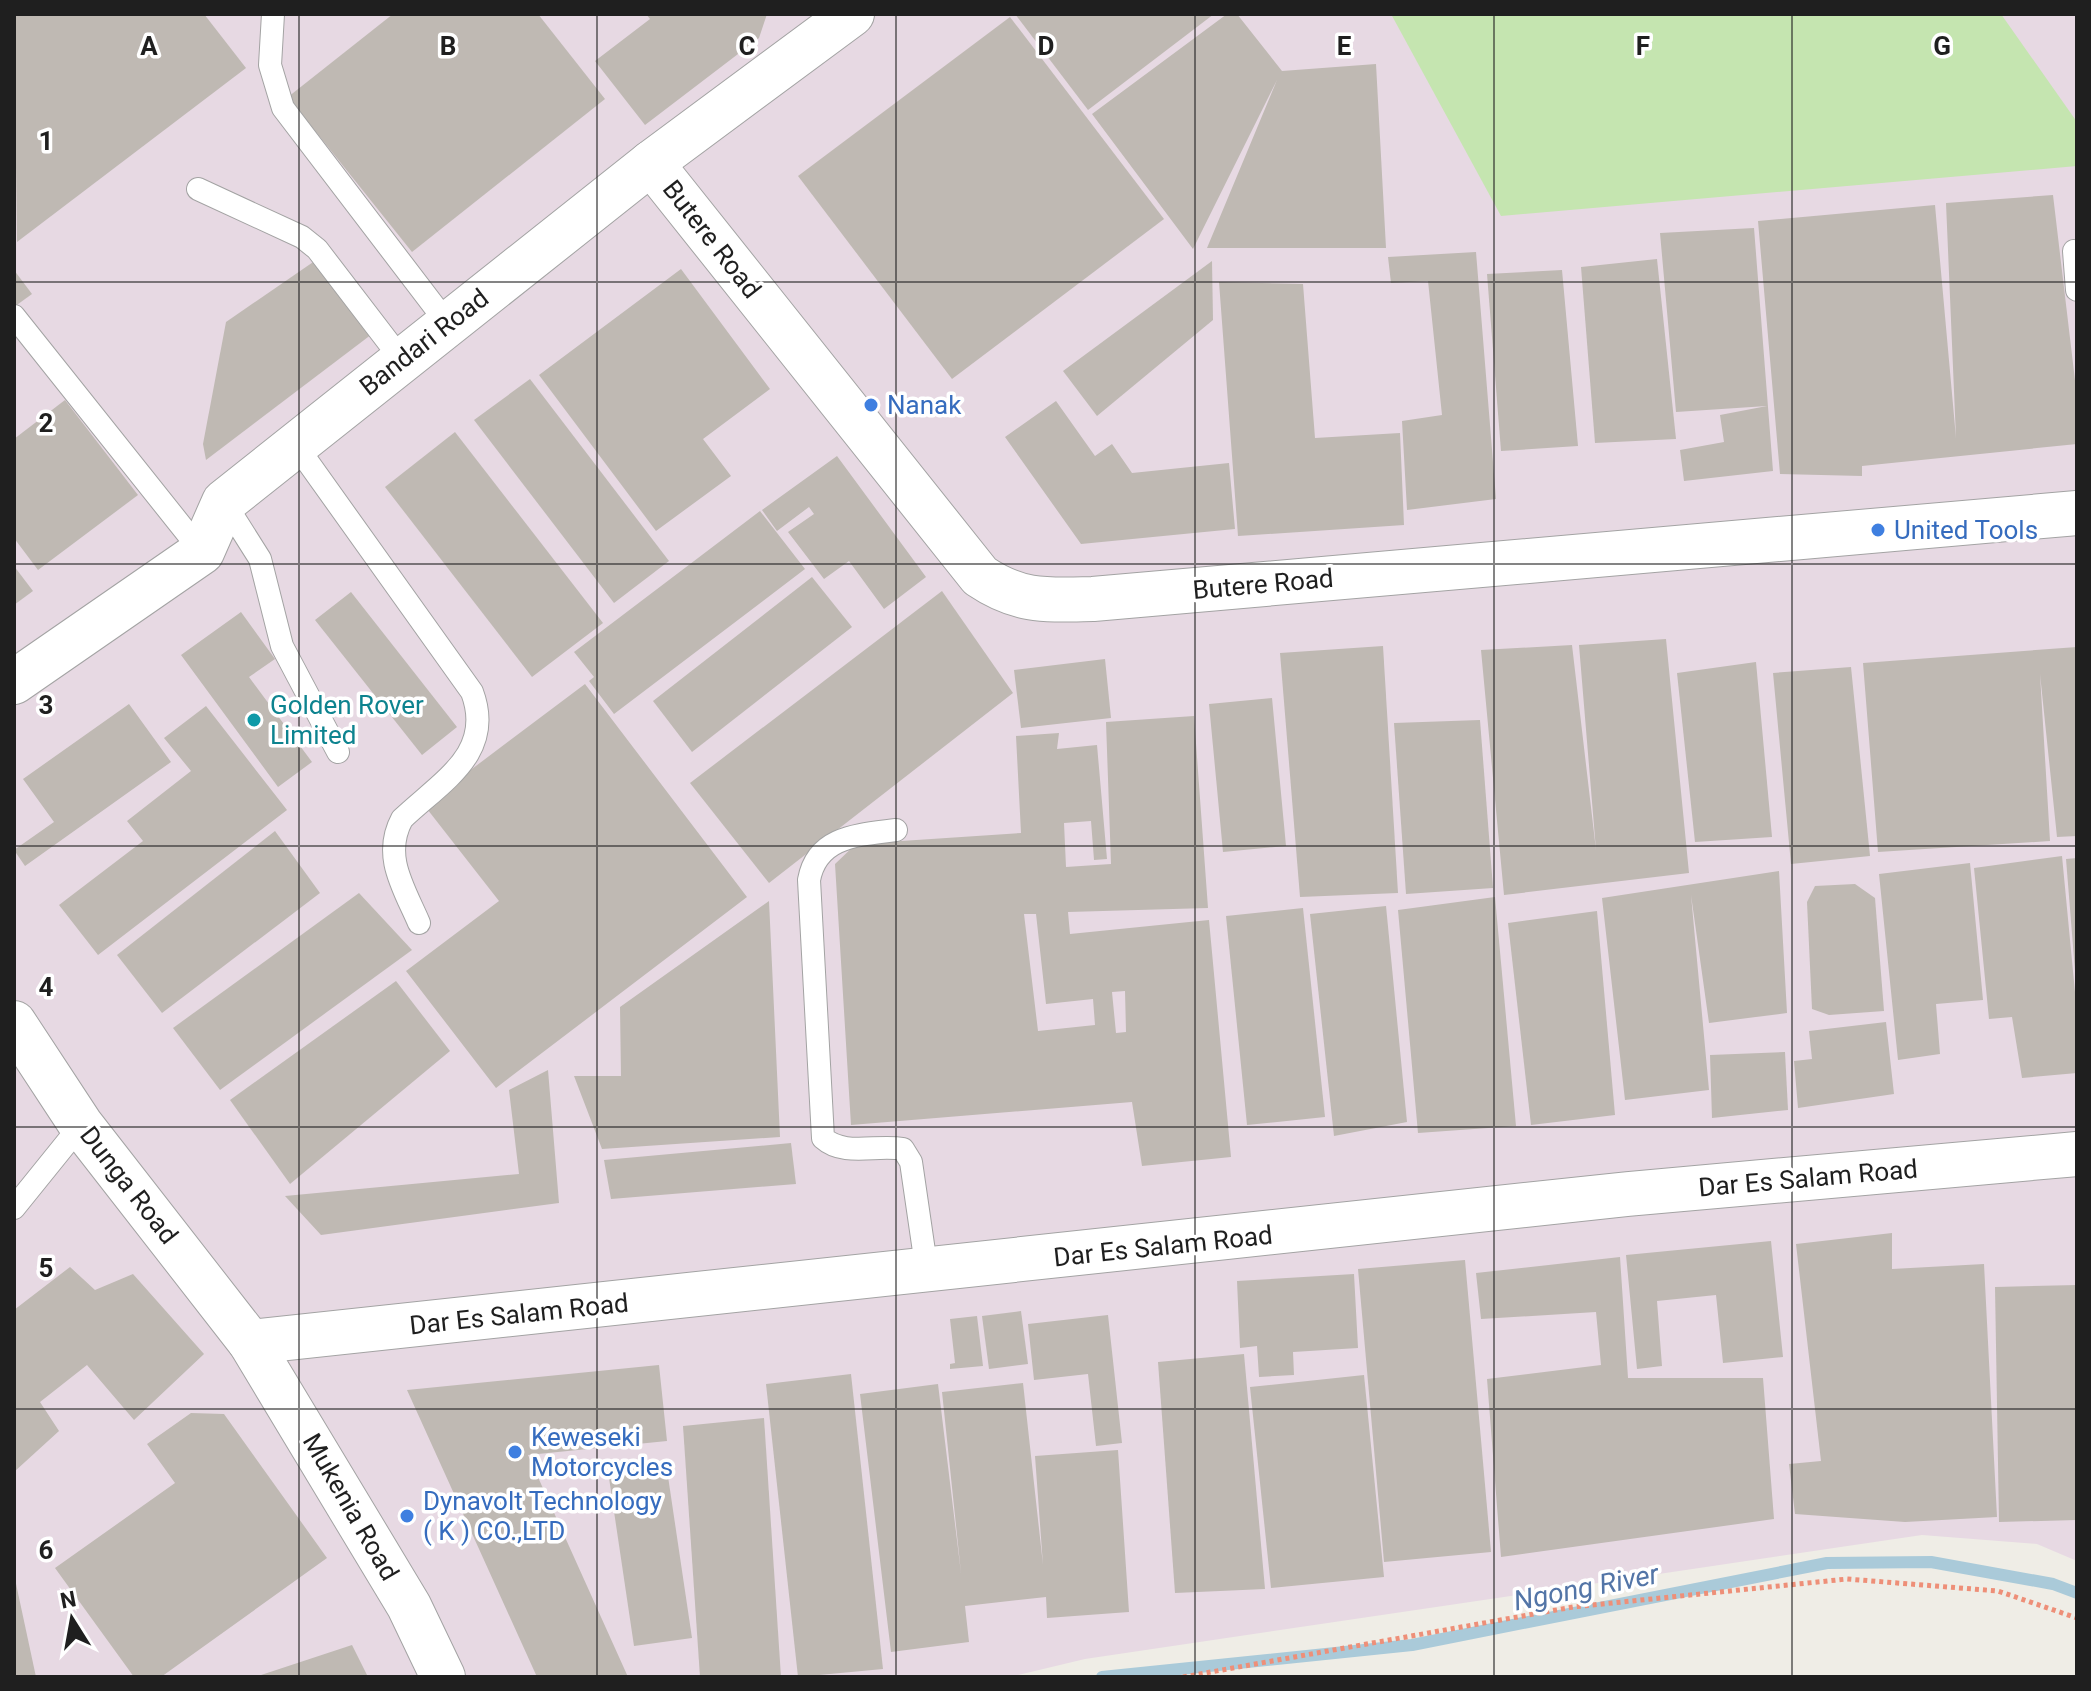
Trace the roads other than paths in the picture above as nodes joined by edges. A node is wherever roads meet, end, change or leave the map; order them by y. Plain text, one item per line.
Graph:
1 (273, 14) edge
2 (843, 16) edge
3 (651, 163) junction
4 (198, 189) dead end
5 (2074, 251) dead end
6 (2077, 290) edge
7 (14, 316) edge
8 (447, 323) junction
9 (402, 360) junction
10 (295, 444) junction
11 (224, 502) junction
12 (2077, 513) edge
13 (202, 552) junction
14 (14, 682) edge
15 (338, 752) dead end
16 (896, 830) dead end
17 (419, 923) dead end
18 (14, 1023) edge
19 (81, 1125) junction
20 (2077, 1154) edge
21 (14, 1208) edge
22 (927, 1272) junction
23 (250, 1342) junction
24 (443, 1677) edge

1 - 8 lane
2 - 3 street, Bandari Road
3 - 8 street, Bandari Road
3 - 12 street, Butere Road
4 - 9 lane
5 - 6 lane
7 - 13 lane
8 - 9 street, Bandari Road
9 - 10 street, Bandari Road
10 - 11 street, Bandari Road
10 - 17 lane
11 - 13 street, Bandari Road
11 - 15 lane
13 - 14 street
16 - 22 lane
18 - 19 street, Dunga Road
19 - 21 lane
19 - 23 street, Dunga Road
20 - 22 street, Dar Es Salam Road
22 - 23 street, Dar Es Salam Road
23 - 24 street, Mukenia Road

